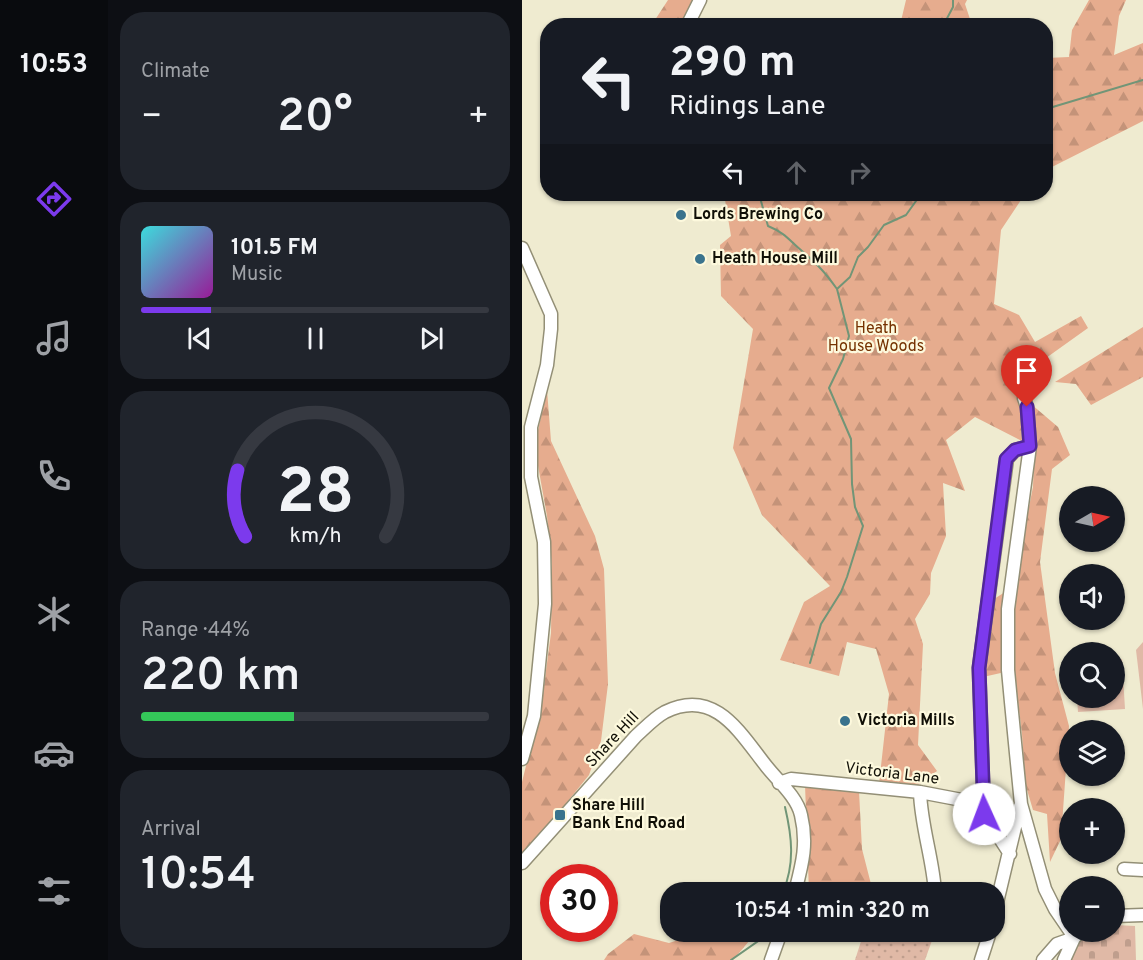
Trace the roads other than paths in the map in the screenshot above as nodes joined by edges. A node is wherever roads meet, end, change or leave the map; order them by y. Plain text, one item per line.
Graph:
1 (700, 0) edge
2 (691, 18) edge
3 (522, 248) edge
4 (1024, 398) dead end
5 (1030, 446) junction
6 (522, 759) edge
7 (779, 783) junction
8 (920, 792) junction
9 (1021, 804) junction
10 (984, 814) junction
11 (1010, 854) junction
12 (522, 863) edge
13 (1124, 869) dead end
14 (1143, 870) edge
15 (797, 882) edge
16 (934, 882) edge
17 (1003, 882) edge
18 (1059, 914) edge
19 (1143, 915) edge
20 (1125, 916) edge
21 (778, 942) edge
22 (1060, 942) edge
23 (1070, 942) edge
24 (771, 960) edge
25 (1043, 960) edge
26 (1064, 960) edge

1 - 2 street
3 - 6 street
4 - 5 street
5 - 9 street
5 - 10 street
7 - 8 street, Victoria Lane
7 - 12 street, Share Hill
7 - 15 street, Share Hill
8 - 10 street, Victoria Lane
8 - 16 street
9 - 11 street
9 - 18 street
10 - 11 street, Victoria Lane
11 - 17 street
13 - 14 street
19 - 20 street
21 - 24 street
22 - 25 street
23 - 26 street

